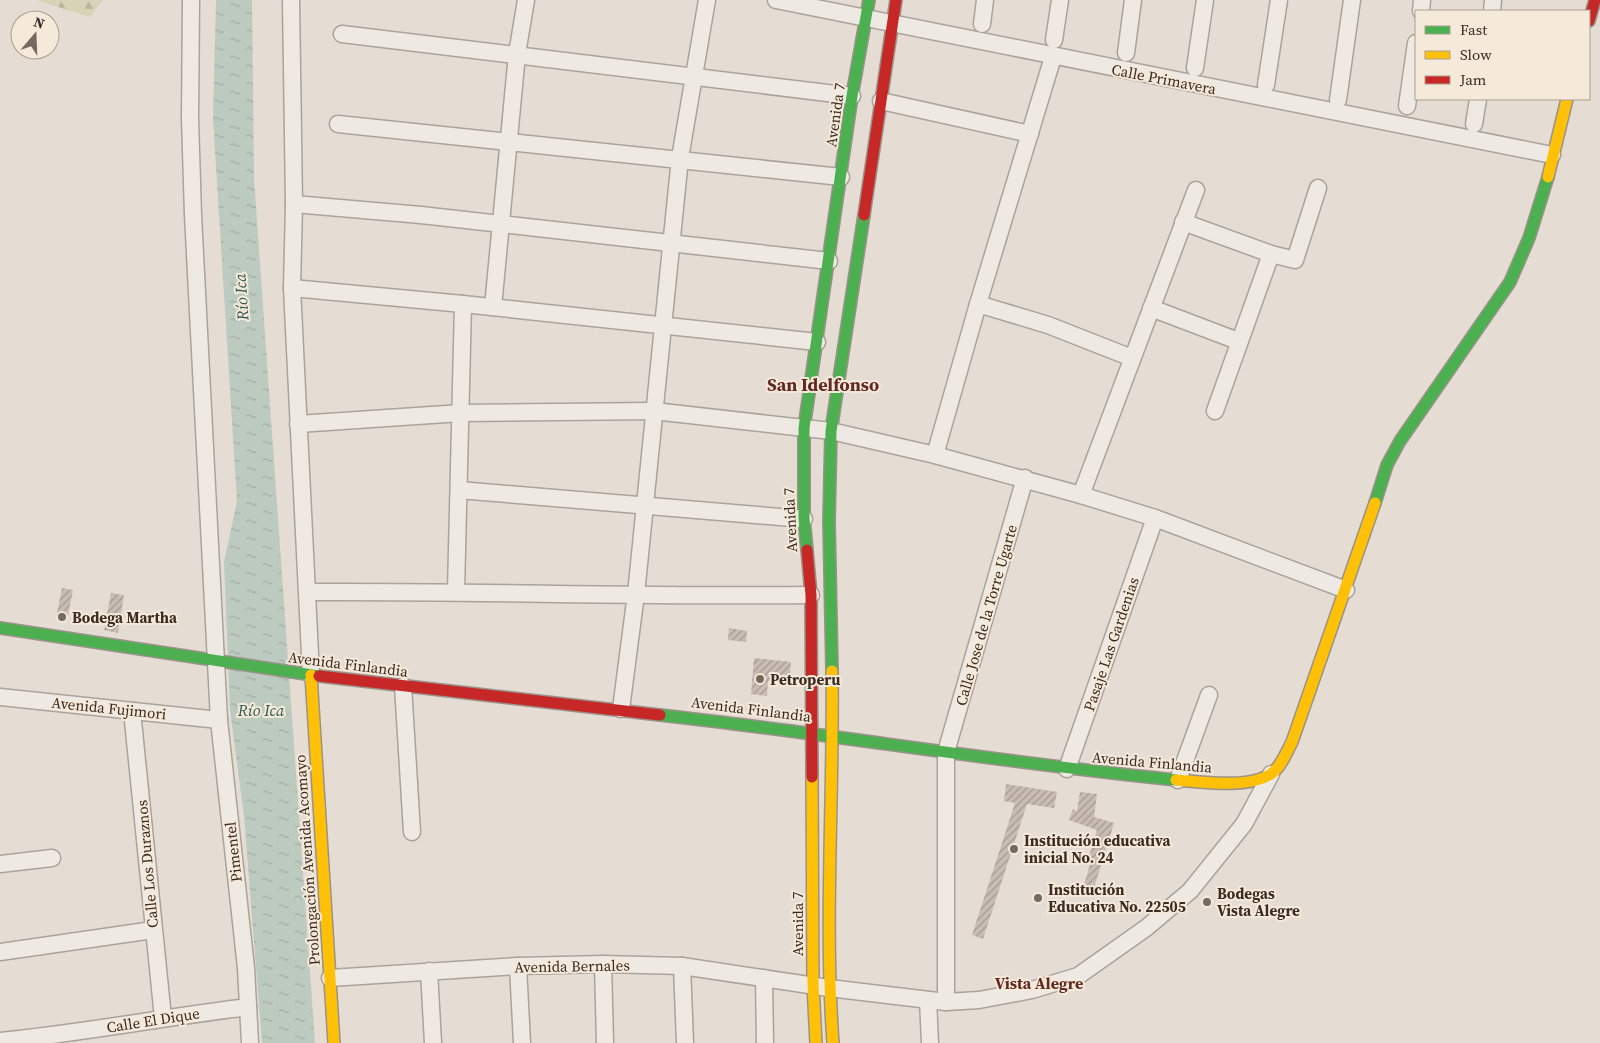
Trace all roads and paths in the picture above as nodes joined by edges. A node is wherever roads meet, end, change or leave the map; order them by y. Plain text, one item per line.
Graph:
1 (190, 0) edge
2 (291, 0) edge
3 (526, 0) edge
4 (707, 0) edge
5 (776, 0) edge
6 (869, 0) edge
7 (896, 0) edge
8 (986, 0) edge
9 (1060, 0) edge
10 (1133, 0) edge
11 (1204, 0) edge
12 (1279, 0) edge
13 (1352, 0) edge
14 (1595, 0) edge
15 (865, 18) junction
16 (1590, 18) edge
17 (892, 22) junction
18 (982, 24) dead end
19 (342, 34) dead end
20 (1054, 40) dead end
21 (1415, 50) edge
22 (1126, 53) dead end
23 (517, 54) junction
24 (1054, 57) junction
25 (1195, 68) dead end
26 (693, 77) junction
27 (1266, 85) dead end
28 (852, 96) junction
29 (1338, 100) dead end
30 (1478, 100) edge
31 (1568, 100) edge
32 (881, 101) junction
33 (1407, 106) dead end
34 (338, 124) dead end
35 (1474, 124) dead end
36 (1030, 134) junction
37 (509, 142) junction
38 (1552, 156) junction
39 (680, 158) junction
40 (841, 176) junction
41 (1318, 188) dead end
42 (1196, 190) dead end
43 (294, 204) junction
44 (1183, 222) junction
45 (501, 225) junction
46 (671, 244) junction
47 (1271, 254) junction
48 (828, 261) junction
49 (292, 288) junction
50 (463, 304) junction
51 (978, 304) junction
52 (493, 307) junction
53 (1151, 308) junction
54 (663, 325) junction
55 (1238, 340) junction
56 (816, 342) junction
57 (1132, 358) junction
58 (654, 411) junction
59 (1215, 411) dead end
60 (461, 412) junction
61 (298, 424) junction
62 (804, 428) junction
63 (831, 431) junction
64 (936, 455) junction
65 (1026, 478) junction
66 (459, 490) junction
67 (1081, 495) junction
68 (645, 506) junction
69 (1155, 518) junction
70 (804, 519) junction
71 (1346, 590) junction
72 (456, 591) junction
73 (308, 592) junction
74 (636, 595) junction
75 (810, 595) junction
76 (0, 628) edge
77 (220, 663) junction
78 (304, 674) junction
79 (403, 686) junction
80 (1209, 694) dead end
81 (0, 696) edge
82 (621, 709) junction
83 (132, 711) junction
84 (219, 720) junction
85 (811, 732) junction
86 (833, 735) junction
87 (946, 752) junction
88 (1067, 769) junction
89 (1271, 774) junction
90 (1178, 780) junction
91 (412, 832) dead end
92 (52, 858) dead end
93 (0, 864) edge
94 (153, 930) junction
95 (0, 952) edge
96 (603, 964) junction
97 (518, 966) junction
98 (682, 966) junction
99 (429, 971) junction
100 (330, 978) junction
101 (764, 978) junction
102 (813, 986) junction
103 (829, 988) junction
104 (928, 1000) junction
105 (946, 1002) junction
106 (248, 1007) junction
107 (163, 1018) junction
108 (53, 1039) edge
109 (0, 1041) edge
110 (250, 1043) edge
111 (334, 1043) edge
112 (433, 1043) edge
113 (522, 1043) edge
114 (605, 1043) edge
115 (685, 1043) edge
116 (765, 1043) edge
117 (816, 1043) edge
118 (833, 1043) edge
119 (930, 1043) edge

1 - 77 street, Pimentel
2 - 43 street
3 - 23 street
4 - 26 street
5 - 15 street, Calle Primavera
6 - 15 street, Avenida 7
7 - 17 street
8 - 18 street
9 - 20 street
10 - 22 street
11 - 25 street
12 - 27 street
13 - 29 street
14 - 16 street
15 - 17 street, Calle Primavera
15 - 28 street, Avenida 7
17 - 24 street, Calle Primavera
17 - 32 street
19 - 23 street
21 - 33 street
23 - 26 street
23 - 37 street
24 - 36 street
24 - 38 street, Calle Primavera
26 - 28 street
26 - 39 street
28 - 40 street, Avenida 7
30 - 35 street
31 - 38 street
32 - 36 street
32 - 63 street
34 - 37 street
36 - 51 street
37 - 39 street
37 - 45 street
38 - 71 street
39 - 40 street
39 - 46 street
40 - 48 street, Avenida 7
41 - 47 street
42 - 44 street
43 - 45 street
43 - 49 street
44 - 47 street
44 - 53 street
45 - 46 street
45 - 52 street
46 - 48 street
46 - 54 street
47 - 55 street
48 - 56 street, Avenida 7
49 - 50 street
49 - 61 street
50 - 52 street
50 - 60 street
51 - 57 street
51 - 64 street
52 - 54 street
53 - 55 street
53 - 57 street
54 - 56 street
54 - 58 street
55 - 59 street
56 - 62 street, Avenida 7
57 - 67 street
58 - 60 street
58 - 62 street
58 - 68 street
60 - 61 street
60 - 66 street
61 - 73 street
62 - 63 street
62 - 70 street, Avenida 7
63 - 64 street
63 - 86 street
64 - 65 street
65 - 67 street
65 - 87 street, Calle Jose de la Torre Ugarte
66 - 68 street
66 - 72 street
67 - 69 street
68 - 70 street
68 - 74 street
69 - 71 street
69 - 88 street, Pasaje Las Gardenias
70 - 75 street, Avenida 7
71 - 89 street
72 - 73 street
72 - 74 street
73 - 78 street
74 - 75 street
74 - 82 street
75 - 85 street, Avenida 7
76 - 77 street, Avenida Finlandia
77 - 78 street, Avenida Finlandia
77 - 84 street, Pimentel
78 - 79 street, Avenida Finlandia
78 - 100 street, Prolongación Avenida Acomayo
79 - 82 street, Avenida Finlandia
79 - 91 street
80 - 90 street
81 - 83 street, Avenida Fujimori
82 - 85 street, Avenida Finlandia
83 - 84 street, Avenida Fujimori
83 - 94 street, Calle Los Duraznos
84 - 106 street, Pimentel
85 - 86 street, Avenida Finlandia
85 - 102 street, Avenida 7
86 - 87 street, Avenida Finlandia
86 - 103 street
87 - 88 street, Avenida Finlandia
87 - 105 street, Calle Jose de la Torre Ugarte
88 - 90 street, Avenida Finlandia
89 - 90 street, Avenida Finlandia
89 - 105 street, Avenida Bernales
92 - 93 street
94 - 95 street
94 - 107 street, Calle Los Duraznos
96 - 97 street, Avenida Bernales
96 - 98 street, Avenida Bernales
96 - 114 street
97 - 99 street, Avenida Bernales
97 - 113 street
98 - 101 street, Avenida Bernales
98 - 115 street
99 - 100 street, Avenida Bernales
99 - 112 street
100 - 111 street, Prolongación Avenida Acomayo
101 - 102 street, Avenida Bernales
101 - 116 street
102 - 103 street, Avenida Bernales
102 - 117 street, Avenida 7
103 - 104 street, Avenida Bernales
103 - 118 street
104 - 105 street, Avenida Bernales
104 - 119 street
106 - 107 street, Calle El Dique
106 - 110 street, Pimentel
107 - 108 street, Calle El Dique
108 - 109 street, Calle El Dique

